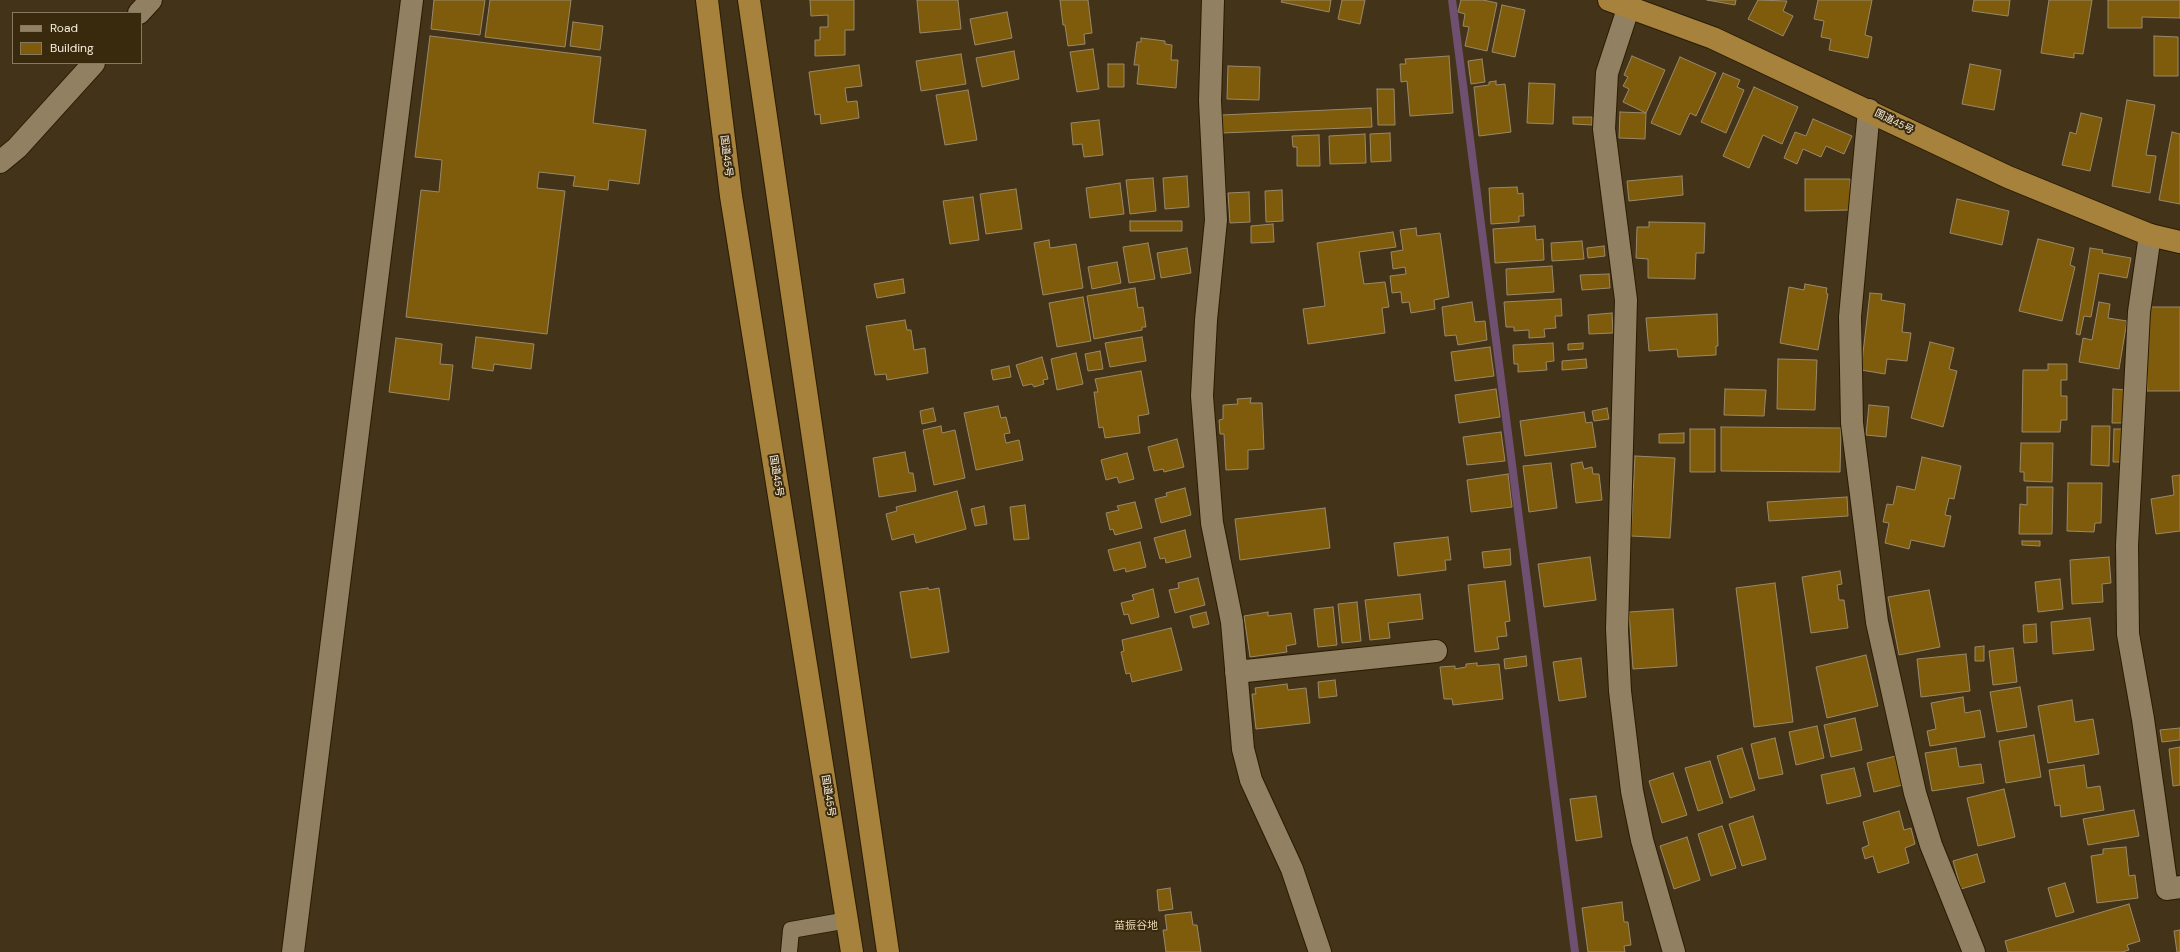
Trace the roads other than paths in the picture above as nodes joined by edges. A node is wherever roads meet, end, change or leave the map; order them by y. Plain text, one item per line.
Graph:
1 (151, 0) edge
2 (412, 0) edge
3 (707, 0) edge
4 (749, 0) edge
5 (1213, 0) edge
6 (1619, 3) edge
7 (141, 12) edge
8 (93, 64) edge
9 (1869, 110) junction
10 (0, 162) edge
11 (2150, 235) junction
12 (2180, 242) edge
13 (1436, 651) dead end
14 (1236, 672) junction
15 (2180, 887) edge
16 (848, 920) junction
17 (293, 952) edge
18 (789, 952) edge
19 (852, 952) edge
20 (888, 952) edge
21 (1320, 952) edge
22 (1674, 952) edge
23 (1974, 952) edge

1 - 7 street
2 - 17 street
3 - 16 highway, 国道45号
4 - 20 highway
5 - 14 street
6 - 9 highway, 国道45号
6 - 22 street
8 - 10 street
9 - 11 highway, 国道45号
9 - 23 street
11 - 12 highway, 国道45号
11 - 15 street
13 - 14 street
14 - 21 street
16 - 18 lane
16 - 19 highway, 国道45号

